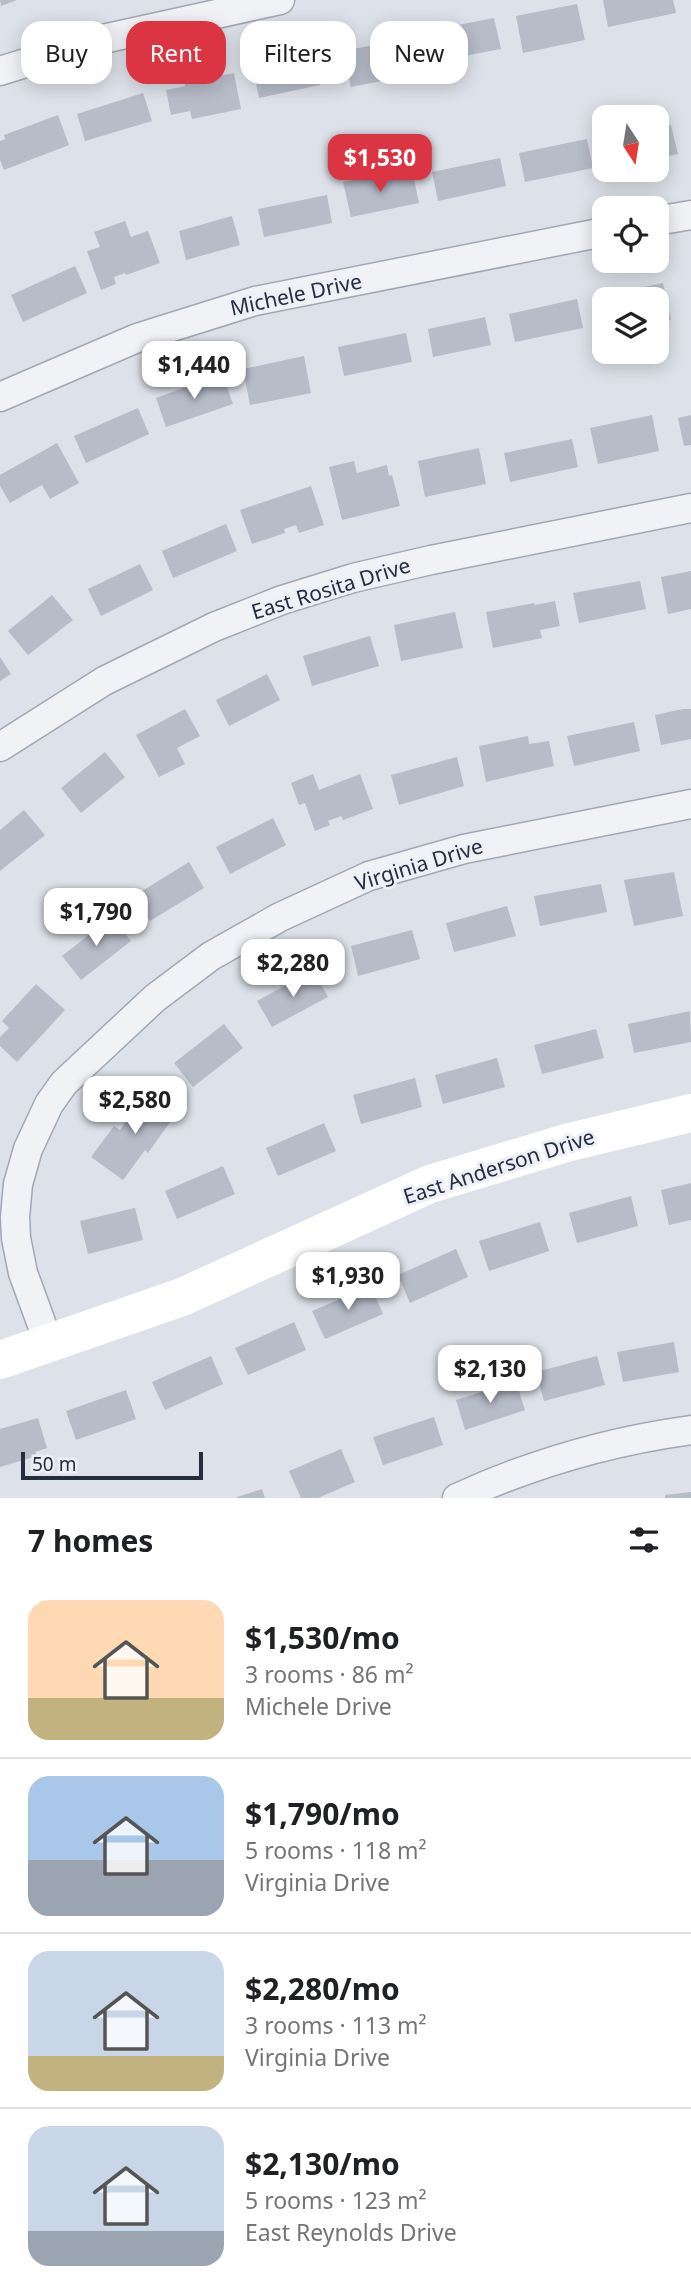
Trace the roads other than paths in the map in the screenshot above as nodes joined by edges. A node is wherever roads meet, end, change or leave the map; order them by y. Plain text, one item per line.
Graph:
1 (280, 0) edge
2 (0, 71) edge
3 (691, 215) edge
4 (669, 219) edge
5 (592, 234) edge
6 (0, 397) edge
7 (691, 508) edge
8 (0, 747) edge
9 (691, 804) edge
10 (691, 1113) edge
11 (48, 1344) junction
12 (0, 1360) edge
13 (691, 1430) edge
14 (496, 1490) edge
15 (457, 1498) edge

1 - 2 street
3 - 4 street
5 - 6 street, Michele Drive
7 - 8 street, East Rosita Drive
9 - 11 street, Virginia Drive
10 - 11 street, East Anderson Drive
11 - 12 street, East Anderson Drive
13 - 14 street
14 - 15 street

